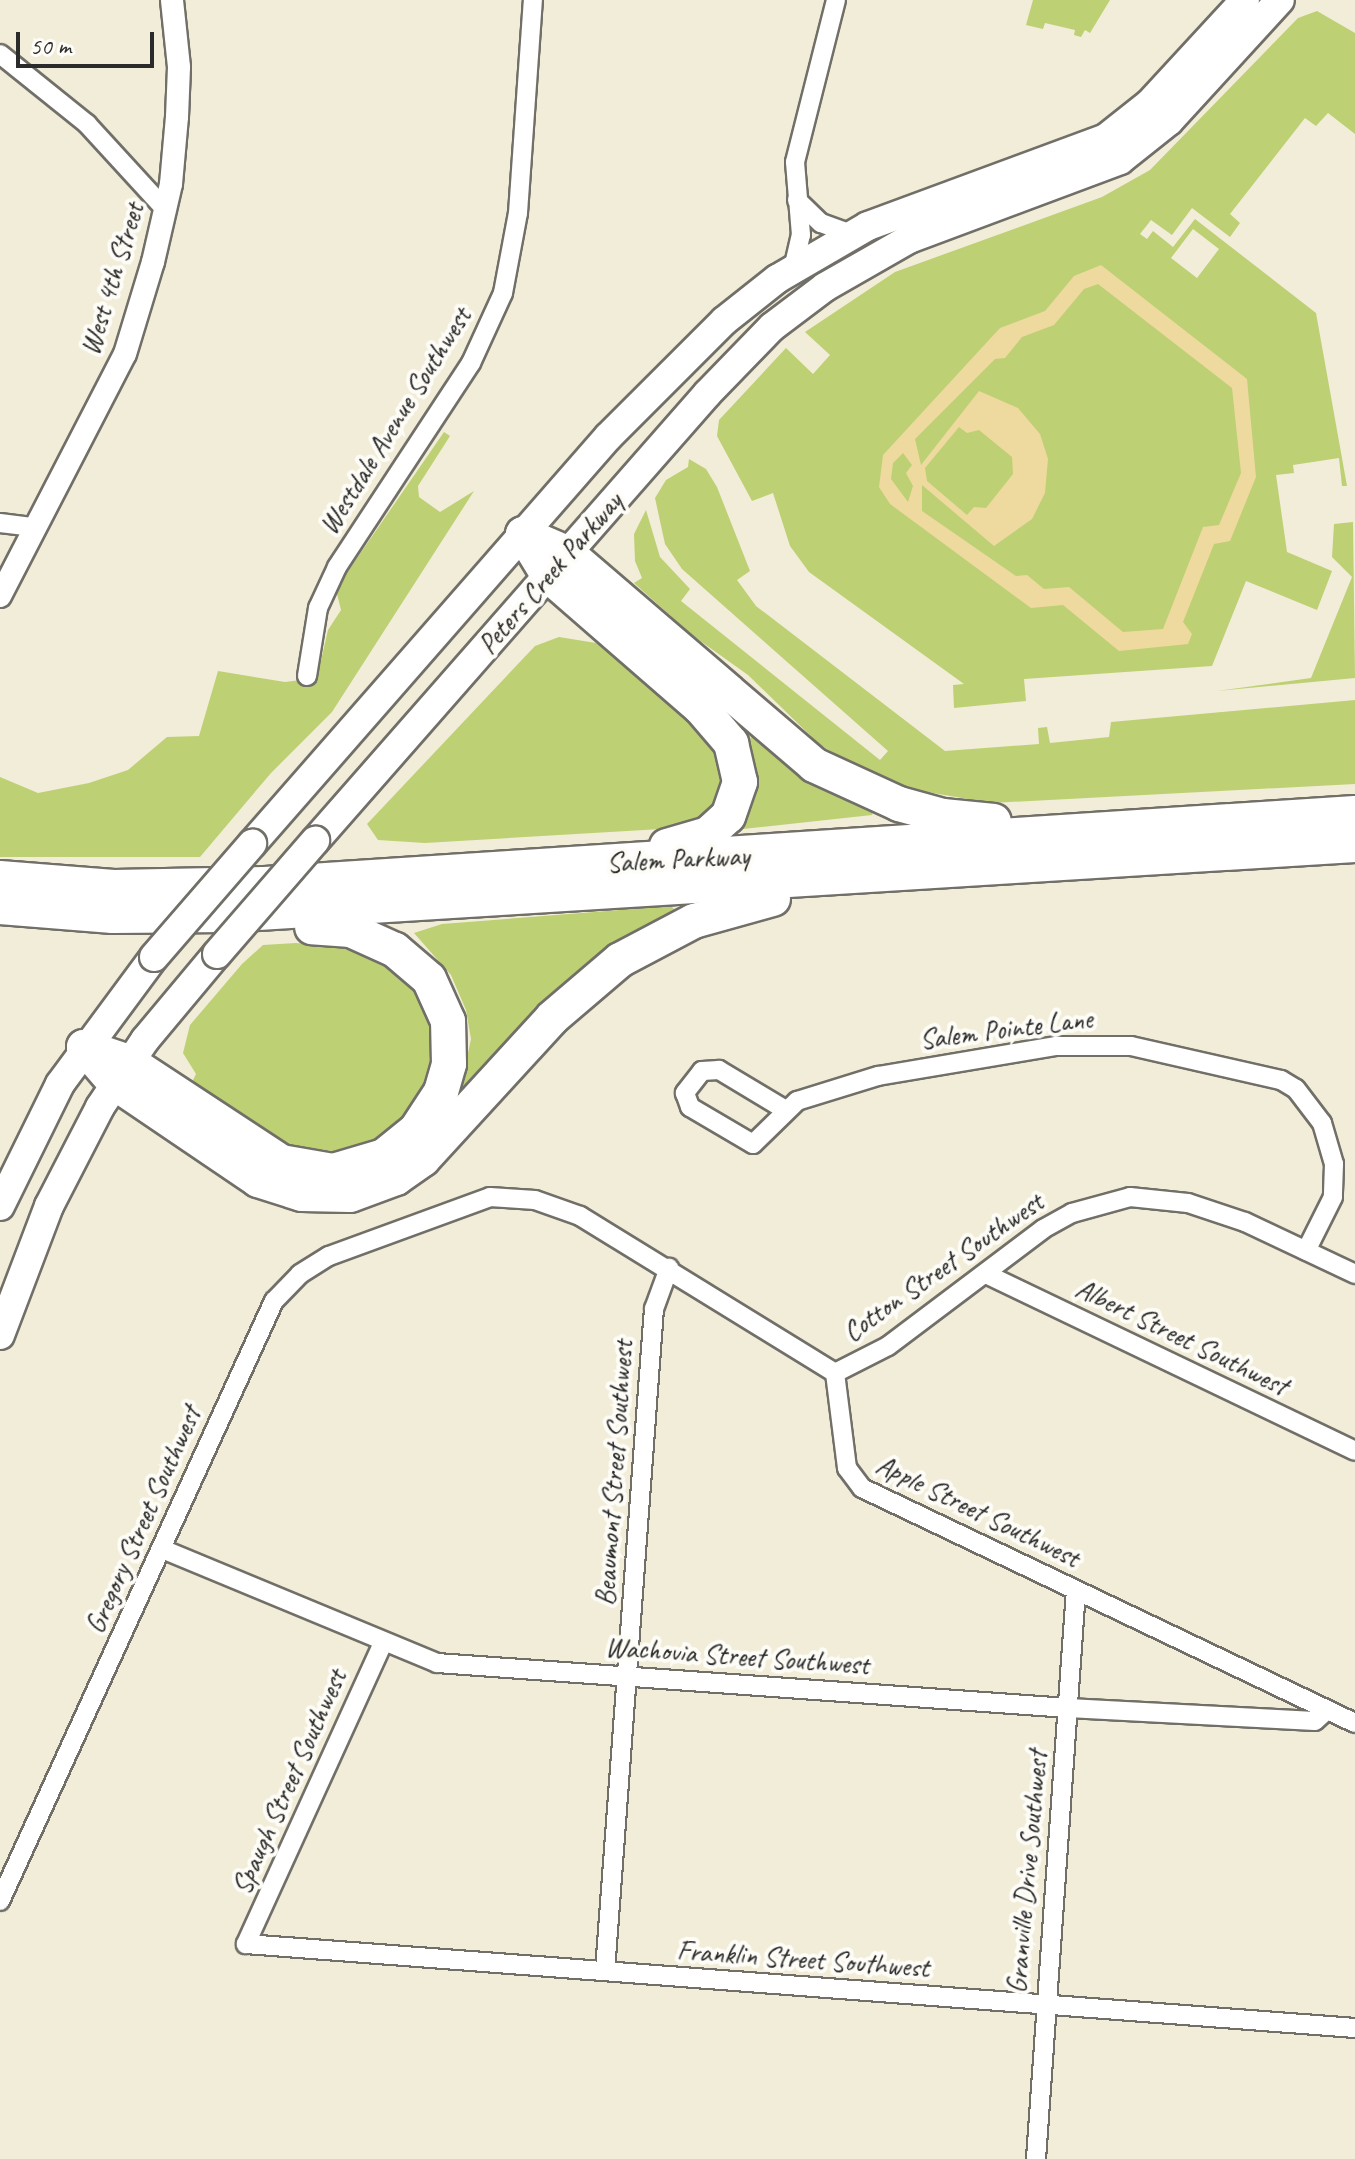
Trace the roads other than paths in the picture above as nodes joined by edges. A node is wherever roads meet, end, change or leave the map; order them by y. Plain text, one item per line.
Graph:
1 (172, 0) edge
2 (533, 0) edge
3 (836, 0) edge
4 (1245, 0) edge
5 (1280, 0) edge
6 (0, 54) edge
7 (797, 200) junction
8 (164, 208) junction
9 (852, 234) junction
10 (793, 269) junction
11 (0, 523) edge
12 (32, 527) junction
13 (523, 534) junction
14 (557, 564) junction
15 (0, 596) edge
16 (307, 676) dead end
17 (1355, 813) edge
18 (1124, 830) junction
19 (1355, 845) edge
20 (596, 863) junction
21 (949, 871) junction
22 (0, 878) edge
23 (0, 907) edge
24 (226, 915) junction
25 (84, 1047) junction
26 (122, 1073) junction
27 (784, 1109) junction
28 (0, 1206) edge
29 (1306, 1251) junction
30 (669, 1268) junction
31 (986, 1274) junction
32 (1355, 1274) edge
33 (0, 1335) edge
34 (835, 1373) junction
35 (1355, 1451) edge
36 (162, 1549) junction
37 (1076, 1590) junction
38 (383, 1643) junction
39 (627, 1676) junction
40 (1068, 1708) junction
41 (1327, 1710) junction
42 (1355, 1723) edge
43 (0, 1901) edge
44 (246, 1944) joint
45 (605, 1971) junction
46 (1044, 2006) junction
47 (1355, 2028) edge
48 (1036, 2159) edge

1 - 8 street, West 4th Street
2 - 16 street, Westdale Avenue Southwest
3 - 7 street
4 - 9 main road, Peters Creek Parkway
5 - 14 main road, Peters Creek Parkway
6 - 8 street
7 - 9 street
7 - 10 street
8 - 12 street, West 4th Street
9 - 10 main road, Peters Creek Parkway
10 - 13 main road, Peters Creek Parkway
11 - 12 street
12 - 15 street, West 4th Street
13 - 14 highway
13 - 25 main road, Peters Creek Parkway, bridge
14 - 18 highway
14 - 20 highway
14 - 26 main road, Peters Creek Parkway, bridge
17 - 18 highway, Salem Parkway
18 - 20 highway, Salem Parkway
19 - 21 highway, Salem Parkway
20 - 22 highway, Salem Parkway
21 - 24 highway, Salem Parkway
21 - 26 highway
23 - 24 highway, Salem Parkway
24 - 26 highway
25 - 26 highway
25 - 28 main road, Peters Creek Parkway
26 - 33 main road, Peters Creek Parkway
27 - 27 street, Salem Pointe Lane
27 - 29 street, Salem Pointe Lane
29 - 31 street, Cotton Street Southwest
29 - 32 street, Cotton Street Southwest
30 - 34 street
30 - 36 street, Gregory Street Southwest
30 - 39 street, Beaumont Street Southwest
31 - 34 street, Cotton Street Southwest
31 - 35 street, Albert Street Southwest
34 - 37 street, Apple Street Southwest
36 - 38 street, Wachovia Street Southwest
36 - 43 street, Gregory Street Southwest
37 - 40 street, Granville Drive Southwest
37 - 41 street, Apple Street Southwest
38 - 39 street, Wachovia Street Southwest
38 - 44 street, Spaugh Street Southwest
39 - 40 street, Wachovia Street Southwest
39 - 45 street, Beaumont Street Southwest
40 - 41 street, Wachovia Street Southwest
40 - 46 street, Granville Drive Southwest
41 - 42 street, Apple Street Southwest
44 - 45 street, Franklin Street Southwest
45 - 46 street, Franklin Street Southwest
46 - 47 street, Franklin Street Southwest
46 - 48 street, Granville Drive Southwest

